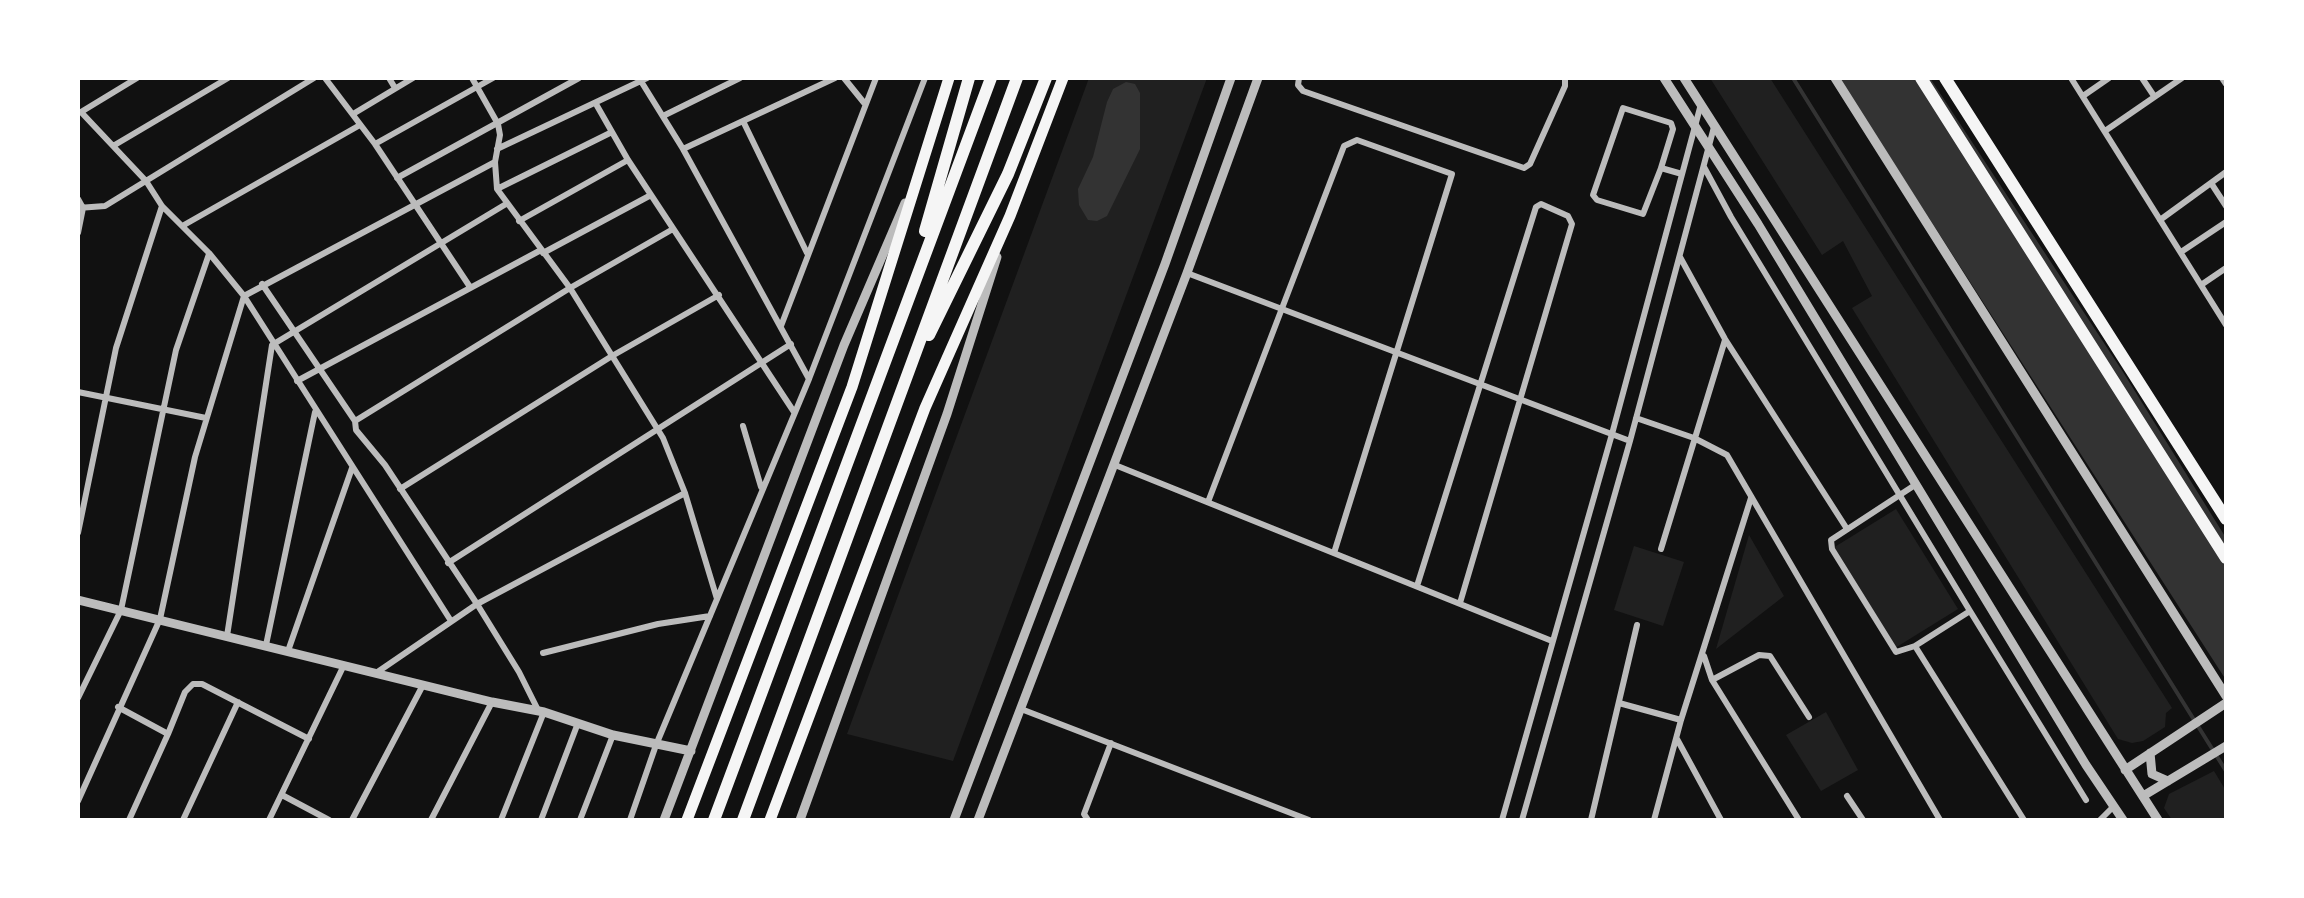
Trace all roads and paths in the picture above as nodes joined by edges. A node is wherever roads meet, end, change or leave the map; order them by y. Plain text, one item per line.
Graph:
1 (137, 78) edge
2 (228, 78) edge
3 (314, 78) edge
4 (329, 78) edge
5 (389, 78) edge
6 (413, 78) edge
7 (472, 78) edge
8 (494, 78) edge
9 (578, 78) edge
10 (642, 78) edge
11 (740, 78) edge
12 (834, 78) edge
13 (844, 78) edge
14 (876, 78) edge
15 (925, 78) edge
16 (950, 78) edge
17 (968, 78) edge
18 (991, 78) edge
19 (1017, 78) edge
20 (1046, 78) edge
21 (1063, 78) edge
22 (1231, 78) edge
23 (1258, 78) edge
24 (1298, 78) edge
25 (1565, 78) edge
26 (1664, 78) edge
27 (1684, 78) edge
28 (1835, 78) edge
29 (1921, 78) edge
30 (1945, 78) edge
31 (2071, 78) edge
32 (2110, 78) edge
33 (2142, 78) edge
34 (2182, 78) edge
35 (2222, 78) edge
36 (2226, 84) edge
37 (478, 87) junction
38 (395, 88) junction
39 (2083, 96) junction
40 (2154, 96) junction
41 (596, 104) junction
42 (865, 104) junction
43 (1701, 104) junction
44 (80, 109) edge
45 (352, 114) junction
46 (663, 116) junction
47 (744, 121) junction
48 (498, 124) junction
49 (360, 125) junction
50 (1695, 126) junction
51 (1714, 126) junction
52 (2105, 131) junction
53 (612, 132) junction
54 (375, 144) junction
55 (113, 146) junction
56 (1708, 147) junction
57 (684, 149) junction
58 (497, 150) junction
59 (628, 160) junction
60 (494, 162) junction
61 (1704, 166) junction
62 (1661, 168) junction
63 (918, 172) junction
64 (2226, 172) edge
65 (1682, 174) junction
66 (397, 178) junction
67 (146, 182) junction
68 (2211, 183) junction
69 (497, 189) junction
70 (651, 195) junction
71 (78, 199) edge
72 (414, 204) junction
73 (506, 204) junction
74 (162, 206) junction
75 (2226, 206) edge
76 (80, 208) edge
77 (1010, 216) junction
78 (2160, 220) junction
79 (519, 221) junction
80 (2226, 222) edge
81 (184, 225) junction
82 (673, 229) junction
83 (78, 232) edge
84 (440, 244) junction
85 (542, 251) junction
86 (2181, 252) junction
87 (209, 253) junction
88 (808, 254) junction
89 (1680, 256) junction
90 (2226, 268) edge
91 (1188, 273) junction
92 (262, 284) junction
93 (2201, 285) junction
94 (470, 287) junction
95 (570, 288) junction
96 (719, 295) junction
97 (244, 296) junction
98 (907, 301) junction
99 (1282, 309) junction
100 (2226, 321) edge
101 (781, 326) junction
102 (294, 332) junction
103 (1725, 338) junction
104 (790, 344) junction
105 (272, 345) junction
106 (1396, 352) junction
107 (612, 356) junction
108 (762, 361) junction
109 (320, 369) junction
110 (810, 379) junction
111 (297, 381) junction
112 (1482, 384) junction
113 (78, 392) edge
114 (900, 395) junction
115 (106, 399) junction
116 (1521, 399) junction
117 (162, 410) junction
118 (316, 410) junction
119 (794, 413) junction
120 (206, 418) junction
121 (1636, 418) junction
122 (355, 421) junction
123 (742, 426) dead end
124 (657, 427) junction
125 (1612, 434) junction
126 (1694, 438) junction
127 (1630, 440) junction
128 (1114, 464) junction
129 (352, 468) junction
130 (1914, 485) junction
131 (400, 489) junction
132 (762, 490) junction
133 (685, 493) junction
134 (1752, 496) junction
135 (1898, 496) junction
136 (1208, 502) junction
137 (2226, 519) edge
138 (1847, 529) junction
139 (78, 533) edge
140 (1661, 549) dead end
141 (1334, 553) junction
142 (2226, 558) edge
143 (448, 562) junction
144 (1416, 586) junction
145 (78, 600) edge
146 (718, 601) junction
147 (477, 604) junction
148 (1460, 604) junction
149 (121, 610) junction
150 (1970, 612) junction
151 (712, 616) junction
152 (160, 619) junction
153 (451, 621) junction
154 (1638, 625) dead end
155 (227, 636) junction
156 (1552, 641) junction
157 (266, 645) junction
158 (1914, 646) junction
159 (288, 651) junction
160 (543, 653) dead end
161 (1703, 655) junction
162 (344, 665) junction
163 (376, 673) junction
164 (1712, 680) junction
165 (423, 685) junction
166 (78, 698) edge
167 (2226, 700) edge
168 (238, 702) junction
169 (492, 702) junction
170 (1619, 702) junction
171 (118, 707) junction
172 (1021, 709) junction
173 (541, 711) junction
174 (1809, 717) dead end
175 (1681, 720) junction
176 (578, 722) junction
177 (168, 734) junction
178 (612, 735) junction
179 (1676, 738) junction
180 (308, 739) junction
181 (1111, 742) junction
182 (656, 746) junction
183 (2226, 746) edge
184 (691, 751) junction
185 (2150, 753) junction
186 (2124, 770) junction
187 (2168, 781) junction
188 (282, 794) junction
189 (1847, 796) dead end
190 (2143, 796) junction
191 (2086, 800) dead end
192 (78, 802) edge
193 (2114, 806) junction
194 (129, 820) edge
195 (183, 820) edge
196 (269, 820) edge
197 (328, 820) edge
198 (352, 820) edge
199 (431, 820) edge
200 (501, 820) edge
201 (541, 820) edge
202 (580, 820) edge
203 (630, 820) edge
204 (664, 820) edge
205 (687, 820) edge
206 (714, 820) edge
207 (743, 820) edge
208 (770, 820) edge
209 (800, 820) edge
210 (954, 820) edge
211 (978, 820) edge
212 (1088, 820) edge
213 (1308, 820) edge
214 (1502, 820) edge
215 (1522, 820) edge
216 (1591, 820) edge
217 (1654, 820) edge
218 (1721, 820) edge
219 (1799, 820) edge
220 (1864, 820) edge
221 (1940, 820) edge
222 (2024, 820) edge
223 (2100, 820) edge
224 (2124, 820) edge
225 (2158, 820) edge

1 - 44 street
2 - 55 street
3 - 67 street
4 - 45 street
5 - 38 street
6 - 38 street
7 - 37 street
8 - 37 street
9 - 48 street
10 - 41 street
10 - 46 street
11 - 46 street
12 - 47 street
13 - 42 street
14 - 42 street
15 - 110 street
16 - 63 highway
17 - 98 highway
18 - 98 highway
19 - 114 highway
20 - 114 highway
21 - 77 highway
22 - 210 street
23 - 91 street
24 - 25 street
26 - 50 street
27 - 43 street
28 - 167 street
29 - 142 highway
30 - 137 highway
31 - 39 street
32 - 39 street
33 - 40 street
34 - 40 street
35 - 36 street
37 - 48 street
37 - 54 street
38 - 45 street
39 - 52 street
40 - 52 street
41 - 53 street
41 - 58 street
42 - 88 street
43 - 50 street
43 - 51 street
44 - 55 street
45 - 49 street
46 - 57 street
47 - 57 street
47 - 88 street
48 - 58 street
48 - 66 street
49 - 54 street
49 - 81 street
50 - 56 street
50 - 65 street
51 - 56 street
51 - 186 street
52 - 78 street
53 - 59 street
53 - 69 street
54 - 66 street
55 - 67 street
56 - 61 street
56 - 130 street
57 - 101 street
58 - 60 street
59 - 70 street
59 - 79 street
60 - 69 street
60 - 72 street
61 - 89 street
61 - 135 street
62 - 62 street
62 - 65 street
63 - 184 street
63 - 205 highway
64 - 68 street
65 - 125 street
66 - 72 street
67 - 74 street
67 - 76 street
68 - 75 street
68 - 78 street
69 - 73 street
70 - 82 street
70 - 85 street
71 - 76 street
72 - 84 street
72 - 92 street
73 - 79 street
73 - 84 street
74 - 81 street
74 - 115 street
76 - 83 street
77 - 208 highway
77 - 209 street
78 - 86 street
79 - 85 street
80 - 86 street
81 - 87 street
82 - 95 street
82 - 96 street
84 - 94 street
84 - 102 street
85 - 94 street
85 - 95 street
86 - 93 street
87 - 97 street
87 - 117 street
88 - 101 street
89 - 103 street
89 - 121 street
90 - 93 street
91 - 99 street
91 - 128 street
92 - 97 street
92 - 102 street
93 - 100 street
94 - 109 street
95 - 107 street
95 - 122 street
96 - 107 street
96 - 108 street
97 - 105 street
97 - 120 street
98 - 206 highway
99 - 106 street
99 - 106 street
99 - 136 street
101 - 104 street
102 - 105 street
102 - 109 street
103 - 126 street
103 - 138 street
104 - 108 street
104 - 110 street
105 - 111 street
105 - 155 street
106 - 112 street
106 - 141 street
107 - 124 street
107 - 131 street
108 - 119 street
108 - 124 street
109 - 111 street
109 - 122 street
110 - 119 street
111 - 118 street
112 - 116 street
112 - 116 street
112 - 144 street
113 - 115 street
114 - 207 highway
115 - 117 street
115 - 139 street
116 - 125 street
116 - 148 street
117 - 120 street
117 - 149 street
118 - 129 street
118 - 157 street
119 - 132 street
120 - 152 street
121 - 126 street
121 - 127 street
122 - 131 street
123 - 132 street
124 - 133 street
124 - 143 street
125 - 127 street
125 - 156 street
126 - 134 street
126 - 140 street
127 - 215 street
128 - 136 street
128 - 172 street
129 - 153 street
129 - 159 street
130 - 135 street
130 - 193 street
131 - 143 street
132 - 146 street
133 - 146 street
133 - 147 street
134 - 161 street
134 - 221 street
135 - 138 street
135 - 150 street
136 - 141 street
138 - 158 street
141 - 144 street
143 - 147 street
144 - 148 street
145 - 149 street
146 - 151 street
147 - 153 street
147 - 173 street
148 - 156 street
149 - 152 street
149 - 166 street
150 - 158 street
150 - 191 street
151 - 160 street
151 - 182 street
152 - 155 street
152 - 171 street
153 - 163 street
154 - 170 street
155 - 157 street
156 - 214 street
157 - 159 street
158 - 222 street
159 - 162 street
161 - 164 street
161 - 175 street
162 - 163 street
162 - 180 street
163 - 165 street
164 - 174 street
164 - 219 street
165 - 169 street
165 - 198 street
167 - 185 street
168 - 177 street
168 - 180 street
168 - 195 street
169 - 173 street
169 - 199 street
170 - 175 street
170 - 216 street
171 - 177 street
171 - 192 street
172 - 181 street
172 - 211 street
173 - 176 street
173 - 200 street
175 - 179 street
176 - 178 street
176 - 201 street
177 - 194 street
178 - 182 street
178 - 202 street
179 - 217 street
179 - 218 street
180 - 188 street
181 - 212 street
181 - 213 street
182 - 184 street
182 - 203 street
183 - 187 street
184 - 204 street
185 - 186 street
185 - 187 street
186 - 190 street
187 - 190 street
188 - 196 street
188 - 197 street
189 - 220 street
190 - 225 street
193 - 223 street
193 - 224 street

